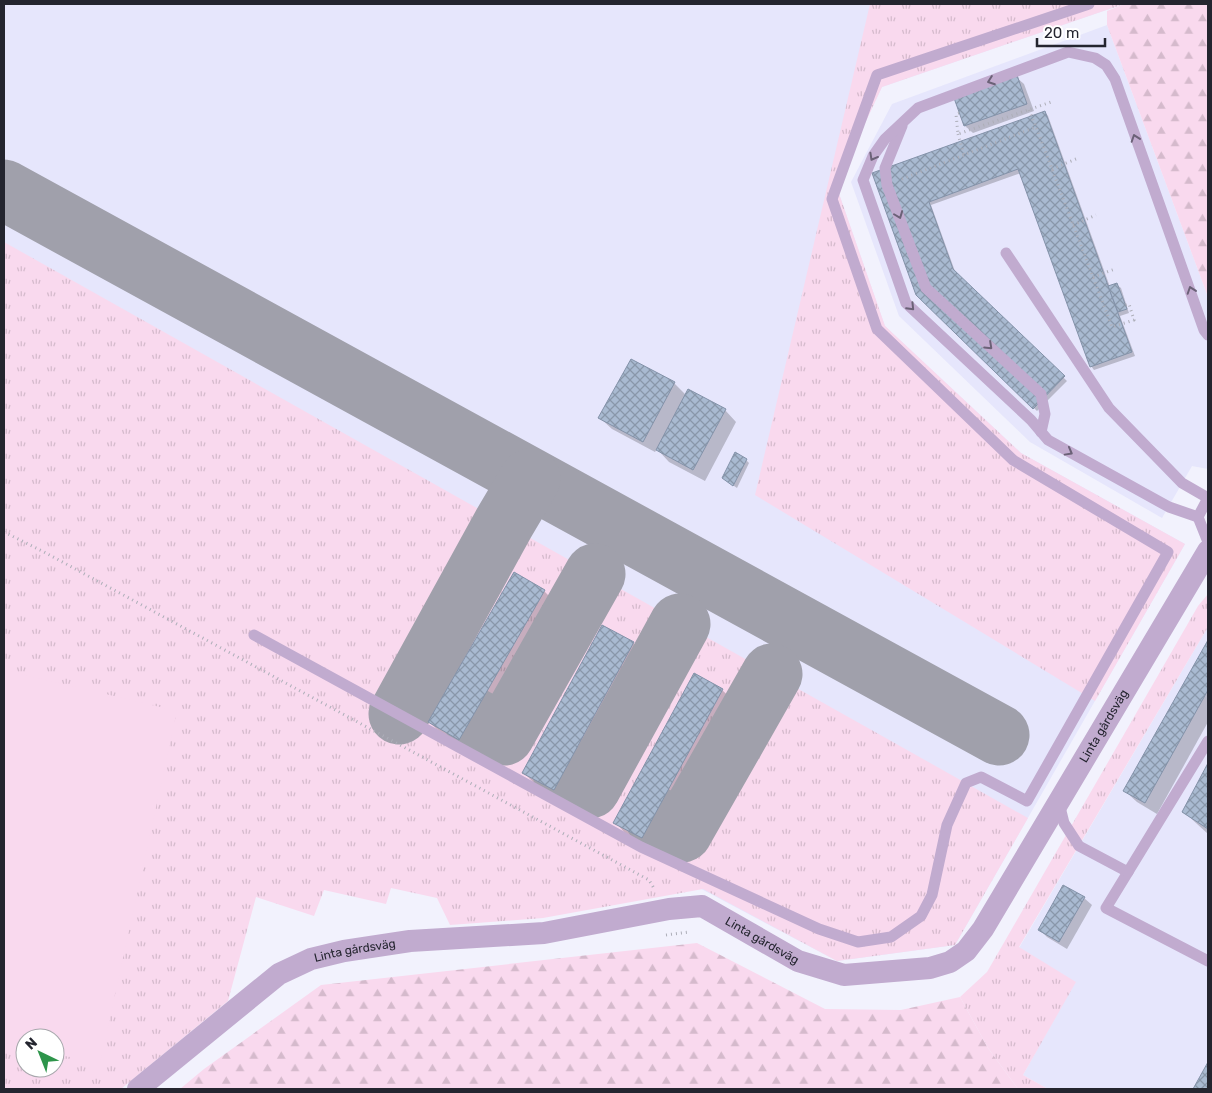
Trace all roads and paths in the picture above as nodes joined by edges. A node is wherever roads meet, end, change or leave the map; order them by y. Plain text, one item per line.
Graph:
1 (1089, 4) edge
2 (1054, 102) dead end
3 (1029, 110) junction
4 (959, 113) dead end
5 (905, 120) junction
6 (1036, 127) junction
7 (958, 134) junction
8 (964, 155) junction
9 (1076, 159) dead end
10 (1052, 169) junction
11 (887, 185) junction
12 (1096, 215) dead end
13 (1073, 225) junction
14 (1006, 253) dead end
15 (1115, 269) dead end
16 (1093, 277) junction
17 (1125, 305) dead end
18 (1208, 335) edge
19 (1041, 432) junction
20 (1208, 498) edge
21 (1198, 517) junction
22 (4, 532) edge
23 (1208, 542) edge
24 (1208, 551) edge
25 (254, 635) dead end
26 (1208, 741) edge
27 (1058, 803) junction
28 (1128, 872) junction
29 (669, 909) junction
30 (698, 931) dead end
31 (659, 935) dead end
32 (1208, 961) edge
33 (138, 1089) edge

1 - 25 lane
2 - 3 path
3 - 6 path
3 - 7 path
4 - 7 path
5 - 11 lane
18 -> 5 lane
5 -> 19 lane
6 - 8 path
6 - 10 path
7 - 8 path
8 - 11 path
9 - 10 path
10 - 13 path
11 -> 19 lane
12 - 13 path
13 - 16 path
14 - 20 lane
15 - 16 path
16 - 17 path
19 -> 21 lane
20 - 21 lane
21 - 23 lane
22 - 29 path
24 - 27 street, Linta gårdsväg
26 - 28 lane
27 - 28 lane
27 - 29 street, Linta gårdsväg
28 - 32 lane
29 - 33 street, Linta gårdsväg
30 - 31 path

